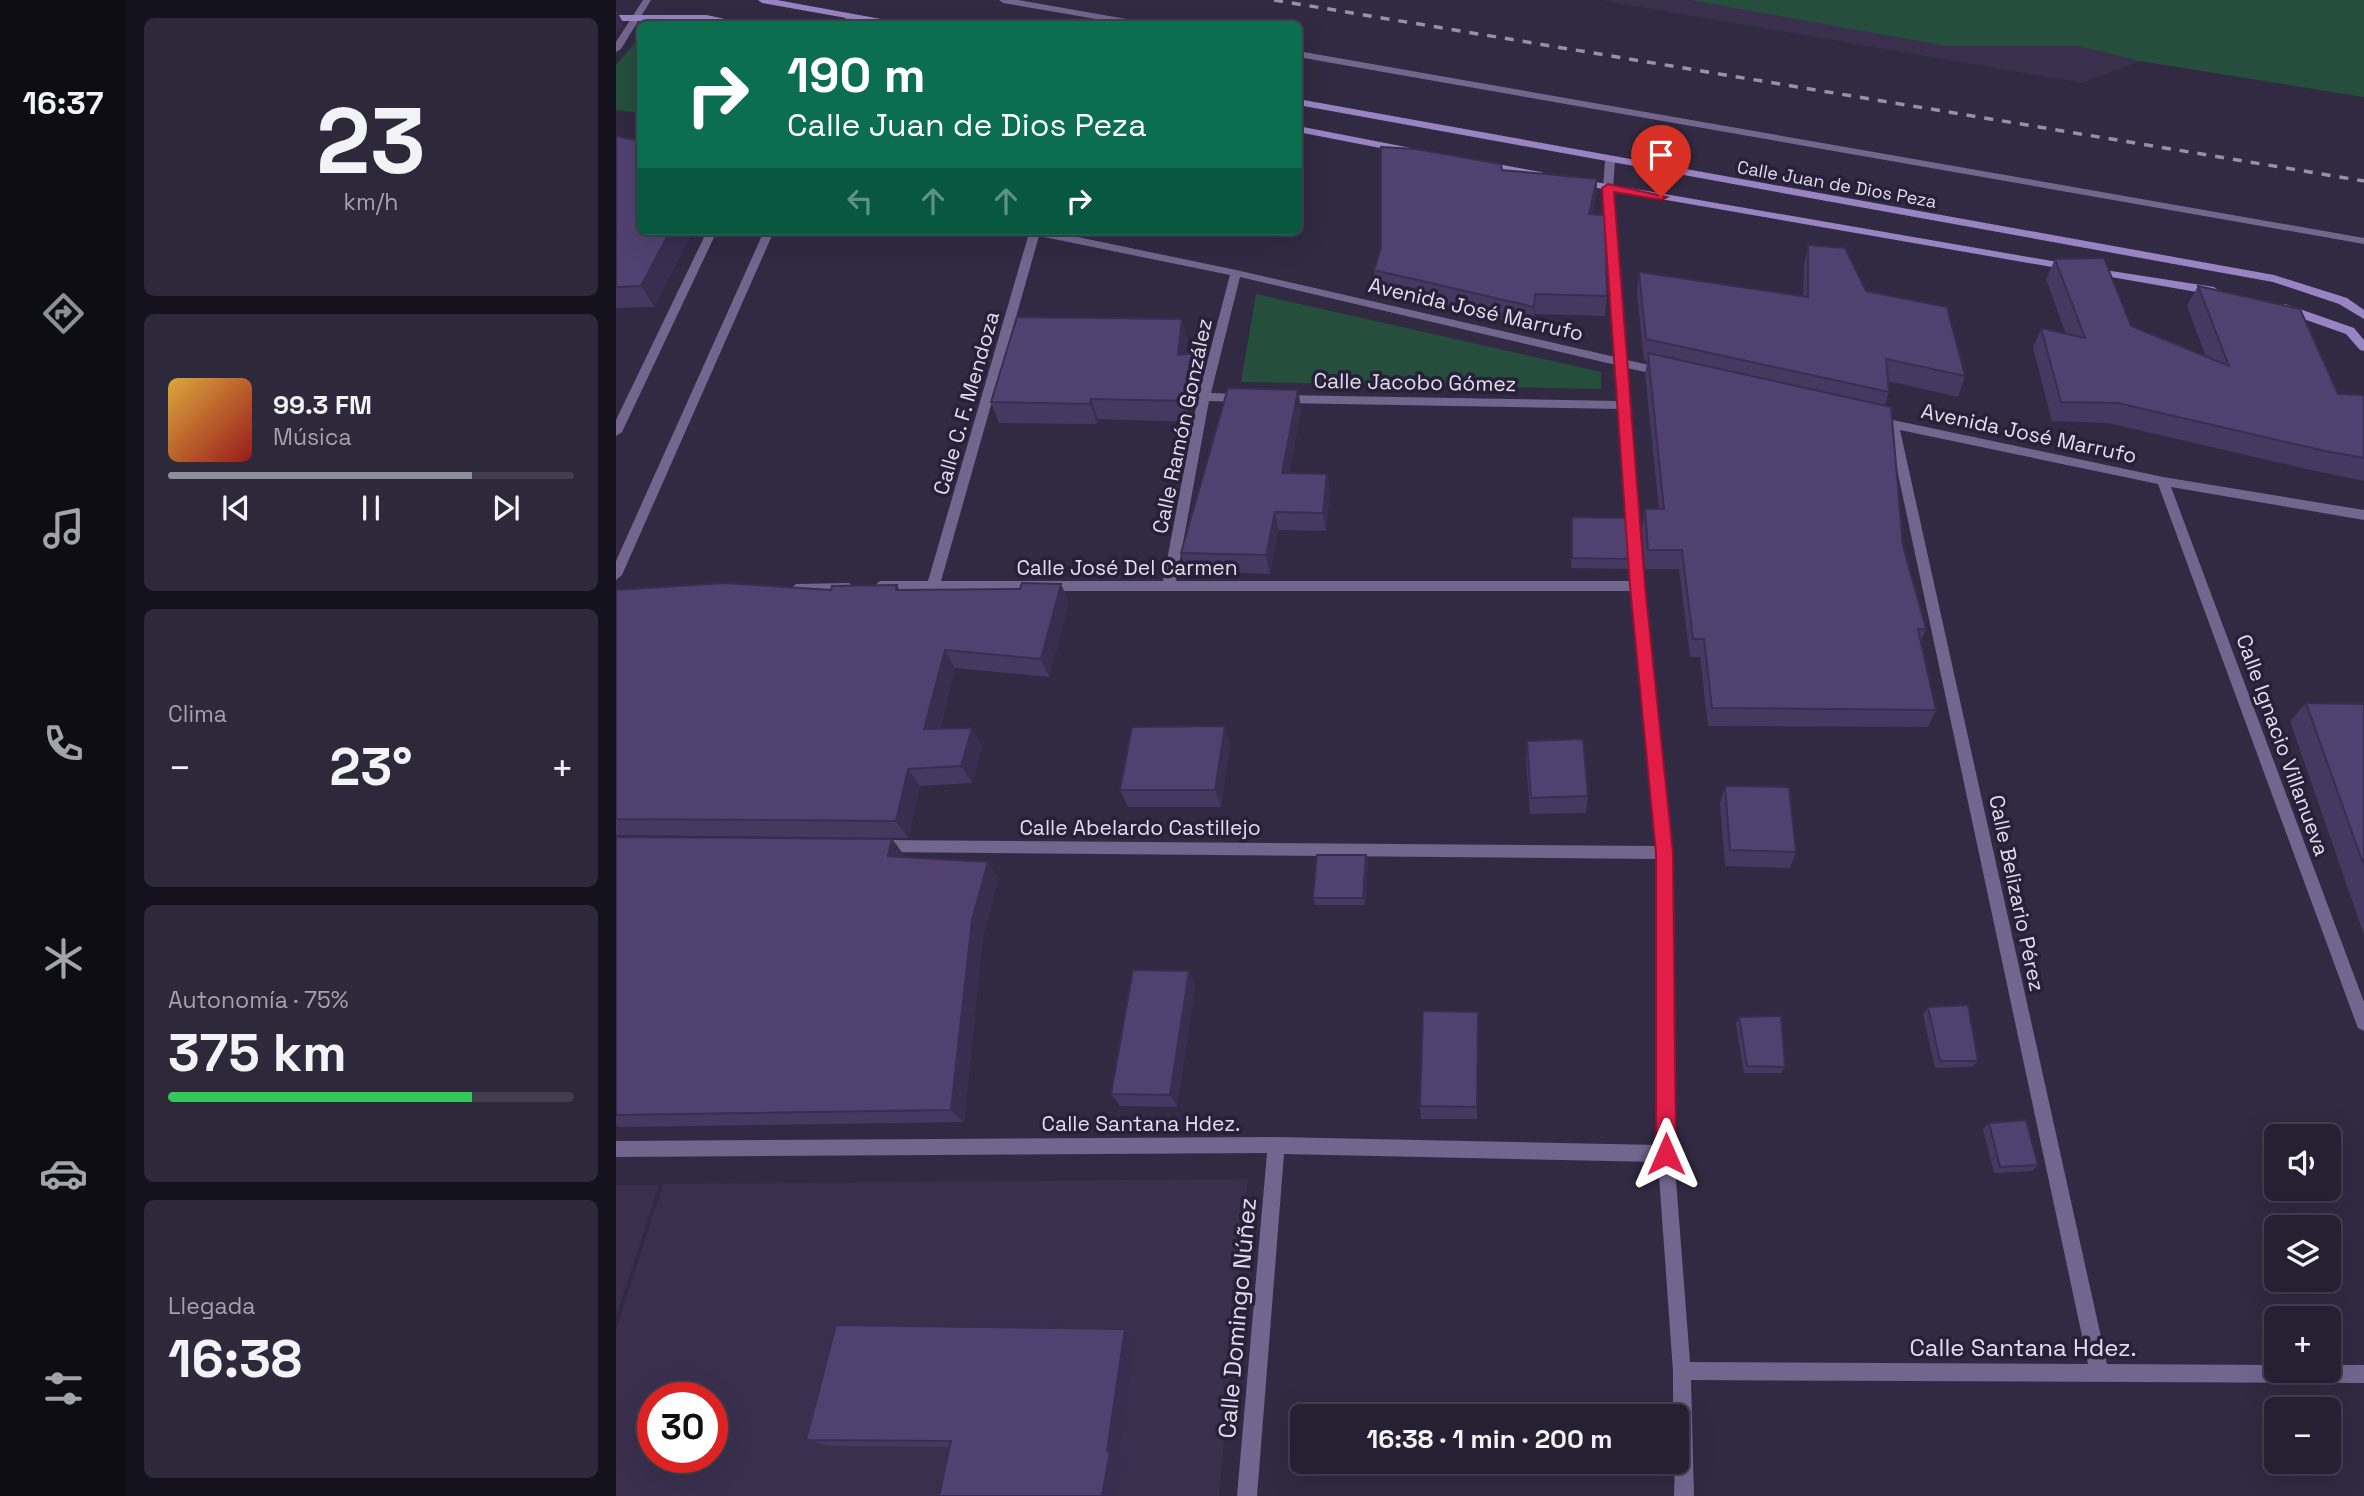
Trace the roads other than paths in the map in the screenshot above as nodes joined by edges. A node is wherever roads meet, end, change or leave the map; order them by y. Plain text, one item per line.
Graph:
1 (647, 0) edge
2 (762, 0) edge
3 (1003, 0) edge
4 (639, 16) junction
5 (616, 18) edge
6 (724, 21) edge
7 (848, 21) edge
8 (1121, 21) edge
9 (616, 49) edge
10 (1302, 55) edge
11 (1302, 103) edge
12 (1302, 130) edge
13 (1420, 152) edge
14 (1610, 161) junction
15 (1473, 162) edge
16 (1554, 178) edge
17 (1568, 180) edge
18 (1608, 188) junction
19 (710, 235) edge
20 (767, 235) edge
21 (1033, 235) edge
22 (1053, 235) edge
23 (2364, 241) edge
24 (1236, 273) junction
25 (2229, 294) edge
26 (2267, 303) edge
27 (2364, 315) edge
28 (2350, 331) junction
29 (2364, 333) edge
30 (2364, 347) edge
31 (1621, 362) junction
32 (1676, 375) edge
33 (1204, 397) junction
34 (1258, 398) edge
35 (1272, 398) edge
36 (1626, 405) junction
37 (1866, 418) edge
38 (1894, 425) junction
39 (616, 432) edge
40 (2162, 481) junction
41 (2364, 515) edge
42 (616, 575) edge
43 (933, 584) junction
44 (1638, 586) junction
45 (1168, 587) junction
46 (781, 590) edge
47 (868, 846) edge
48 (1664, 853) junction
49 (2364, 1023) edge
50 (1276, 1145) junction
51 (616, 1149) edge
52 (1666, 1154) junction
53 (1682, 1371) junction
54 (2099, 1371) junction
55 (2364, 1374) edge
56 (1247, 1496) edge
57 (1684, 1496) edge

1 - 4 street
2 - 7 main road
3 - 8 street
4 - 5 main road
4 - 6 main road
4 - 9 street
10 - 23 street
11 - 14 main road, Calle Juan de Dios Peza
12 - 13 main road
14 - 18 street
14 - 27 main road, Calle Juan de Dios Peza
15 - 16 main road
17 - 18 main road, Calle Juan de Dios Peza
18 - 25 main road, Calle Juan de Dios Peza
18 - 31 street
19 - 39 street
20 - 42 street
21 - 43 street, Calle C. F. Mendoza
22 - 24 street, Avenida José Marrufo
24 - 31 street, Avenida José Marrufo
24 - 33 street, Calle Ramón González
26 - 28 main road
28 - 29 street
28 - 30 main road
31 - 32 street, Avenida José Marrufo
31 - 36 street
33 - 34 street
33 - 45 street, Calle Ramón González
35 - 36 street, Calle Jacobo Gómez
36 - 44 street
37 - 38 street, Avenida José Marrufo
38 - 40 street, Avenida José Marrufo
38 - 54 street, Calle Belizario Pérez
40 - 41 street, Avenida José Marrufo
40 - 49 street, Calle Ignacio Villanueva
43 - 45 street, Calle José Del Carmen
43 - 46 street, Calle José Del Carmen
44 - 45 street, Calle José Del Carmen
44 - 48 street
47 - 48 street, Calle Abelardo Castillejo
48 - 52 street
50 - 51 street, Calle Santana Hdez.
50 - 52 street, Calle Santana Hdez.
50 - 56 street, Calle Domingo Núñez
52 - 53 street
53 - 54 street, Calle Santana Hdez.
53 - 57 street
54 - 55 street, Calle Santana Hdez.

